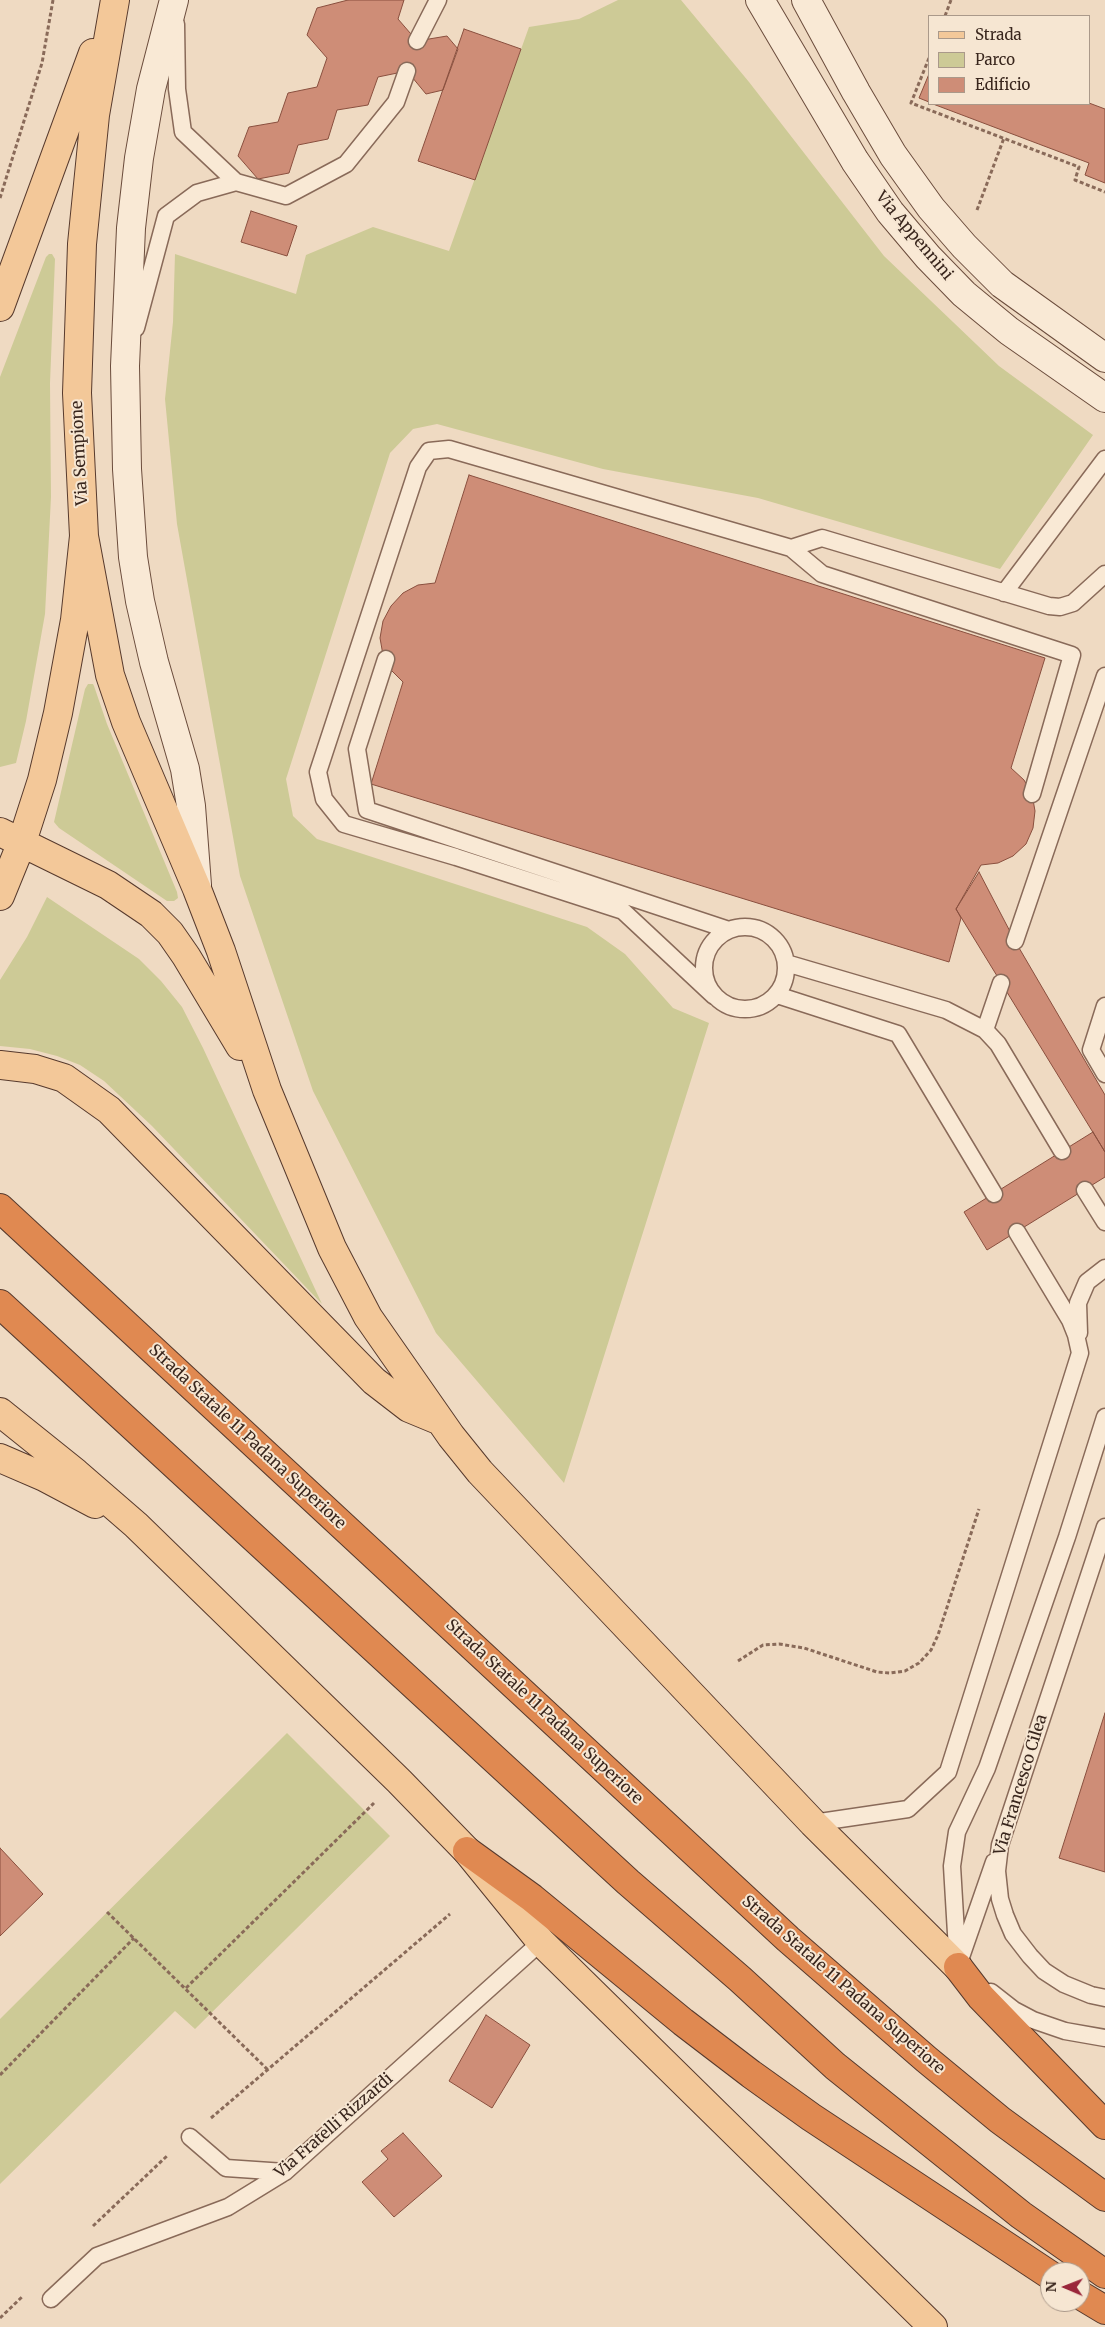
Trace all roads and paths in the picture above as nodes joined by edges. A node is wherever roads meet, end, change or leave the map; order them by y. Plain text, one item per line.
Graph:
1 (52, 0) edge
2 (114, 0) edge
3 (175, 0) edge
4 (438, 0) edge
5 (760, 0) edge
6 (806, 0) edge
7 (952, 0) edge
8 (945, 15) edge
9 (417, 41) dead end
10 (928, 60) edge
11 (407, 71) dead end
12 (1004, 138) junction
13 (236, 182) junction
14 (1105, 192) edge
15 (0, 198) edge
16 (977, 211) dead end
17 (0, 307) edge
18 (1105, 358) edge
19 (125, 366) junction
20 (1105, 398) edge
21 (1105, 459) edge
22 (84, 536) junction
23 (791, 548) junction
24 (1105, 574) edge
25 (1004, 593) junction
26 (386, 658) dead end
27 (1105, 676) edge
28 (1032, 794) dead end
29 (11, 837) edge
30 (198, 889) junction
31 (0, 896) edge
32 (729, 930) junction
33 (1015, 941) dead end
34 (786, 963) junction
35 (1001, 983) dead end
36 (778, 995) junction
37 (714, 996) junction
38 (1105, 1006) edge
39 (985, 1030) junction
40 (0, 1065) edge
41 (1105, 1074) edge
42 (267, 1090) junction
43 (1062, 1151) dead end
44 (1085, 1190) dead end
45 (994, 1194) dead end
46 (0, 1208) edge
47 (1105, 1222) edge
48 (1017, 1232) dead end
49 (1105, 1268) edge
50 (0, 1304) edge
51 (1080, 1352) junction
52 (0, 1412) edge
53 (1105, 1416) edge
54 (440, 1421) junction
55 (0, 1458) edge
56 (979, 1509) dead end
57 (136, 1525) junction
58 (1105, 1527) edge
59 (738, 1661) dead end
60 (399, 1781) junction
61 (813, 1823) junction
62 (1000, 1845) junction
63 (467, 1851) junction
64 (107, 1912) dead end
65 (450, 1914) dead end
66 (134, 1938) junction
67 (541, 1942) junction
68 (958, 1966) junction
69 (186, 1988) junction
70 (1105, 1998) edge
71 (1105, 2038) edge
72 (268, 2070) junction
73 (0, 2075) edge
74 (1105, 2125) edge
75 (190, 2137) junction
76 (285, 2172) junction
77 (1105, 2197) edge
78 (90, 2230) dead end
79 (1040, 2268) edge
80 (1105, 2274) edge
81 (28, 2291) dead end
82 (51, 2299) dead end
83 (1090, 2301) edge
84 (1105, 2310) edge
85 (0, 2318) edge
86 (932, 2327) edge

1 - 15 path
2 - 17 main road, Via Sempione
2 - 22 main road, Via Sempione
3 - 13 lane
3 - 19 street
4 - 9 lane
5 - 20 street, Via Appennini
6 - 18 street, Via Appennini
7 - 8 path
10 - 12 path
11 - 13 lane
12 - 14 path
12 - 16 path
13 - 19 lane
19 - 30 street
21 - 25 lane
22 - 29 main road, Via Sempione
22 - 30 main road
23 - 25 lane
23 - 28 lane
23 - 37 lane
24 - 25 lane
26 - 32 lane
27 - 33 lane
29 - 31 main road, Via Sempione
29 - 42 main road
30 - 42 main road
32 - 34 lane
32 - 37 lane
34 - 36 lane
34 - 39 lane
35 - 39 lane
36 - 37 lane
36 - 45 lane
38 - 41 lane
39 - 43 lane
40 - 54 main road
42 - 54 main road
44 - 47 lane
46 - 77 highway, Strada Statale 11 Padana Superiore
48 - 51 lane
49 - 51 lane
50 - 80 highway
51 - 61 lane
52 - 57 main road
53 - 68 lane
54 - 61 main road
55 - 57 main road
56 - 59 path
57 - 60 main road
58 - 62 lane, Via Francesco Cilea
60 - 63 main road
60 - 69 path
61 - 68 main road
62 - 68 lane
62 - 70 lane, Via Francesco Cilea
63 - 67 main road
63 - 79 highway
64 - 66 path
65 - 72 path
66 - 69 path
66 - 73 path
67 - 76 lane, Via Fratelli Rizzardi
67 - 86 main road
68 - 71 lane
68 - 74 highway
69 - 72 path
72 - 75 path
75 - 76 lane
75 - 78 path
76 - 82 lane, Via Fratelli Rizzardi
81 - 85 path
83 - 84 highway

